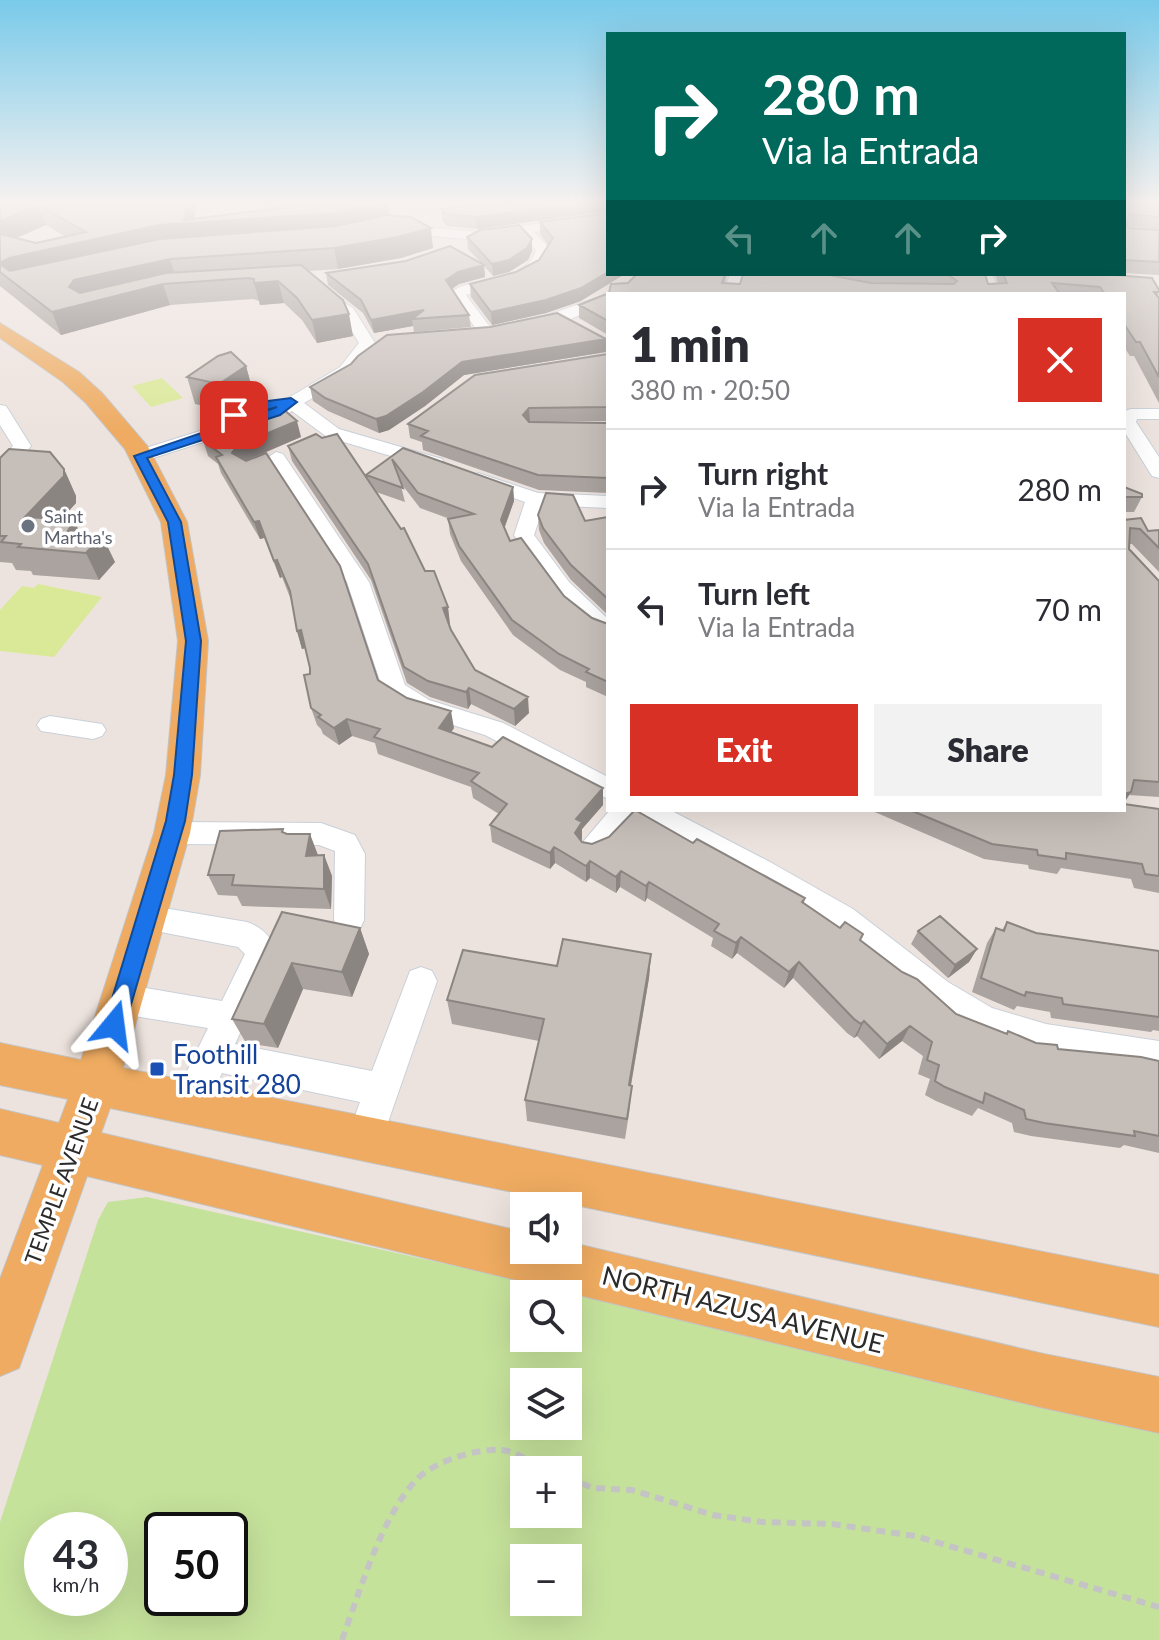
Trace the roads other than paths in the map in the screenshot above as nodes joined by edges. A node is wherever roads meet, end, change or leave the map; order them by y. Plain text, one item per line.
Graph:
1 (318, 278) edge
2 (510, 279) edge
3 (606, 299) edge
4 (561, 318) junction
5 (0, 329) edge
6 (584, 331) edge
7 (291, 402) junction
8 (0, 410) edge
9 (1159, 414) edge
10 (404, 431) dead end
11 (333, 433) junction
12 (382, 446) junction
13 (138, 451) junction
14 (1159, 472) edge
15 (0, 473) edge
16 (536, 499) junction
17 (606, 502) edge
18 (606, 629) edge
19 (50, 725) dead end
20 (93, 730) dead end
21 (606, 788) edge
22 (625, 812) edge
23 (650, 812) edge
24 (172, 833) junction
25 (592, 848) edge
26 (146, 918) junction
27 (349, 920) dead end
28 (421, 981) dead end
29 (122, 999) junction
30 (231, 1017) junction
31 (213, 1055) junction
32 (1159, 1057) edge
33 (0, 1064) edge
34 (96, 1084) junction
35 (382, 1090) junction
36 (190, 1102) junction
37 (0, 1132) edge
38 (365, 1138) junction
39 (73, 1148) junction
40 (1159, 1301) edge
41 (0, 1349) edge
42 (1159, 1405) edge

1 - 7 street
2 - 4 street
3 - 4 street
4 - 6 street
5 - 13 main road, TEMPLE AVENUE
7 - 11 street
7 - 13 street
8 - 15 street
9 - 14 street
10 - 12 street
11 - 12 street
11 - 21 street
12 - 16 street
13 - 24 main road, TEMPLE AVENUE
16 - 17 street
16 - 18 street
19 - 20 street
22 - 25 street
23 - 32 street
24 - 26 main road, TEMPLE AVENUE
24 - 27 street
26 - 29 main road, TEMPLE AVENUE
26 - 30 street
28 - 35 street
29 - 30 street
29 - 34 main road, TEMPLE AVENUE
30 - 31 street
31 - 35 street
31 - 36 street
33 - 34 main road
34 - 36 main road
34 - 39 main road, TEMPLE AVENUE
35 - 38 street
36 - 38 main road
37 - 39 main road, NORTH AZUSA AVENUE
38 - 40 main road
39 - 41 main road, TEMPLE AVENUE
39 - 42 main road, NORTH AZUSA AVENUE

